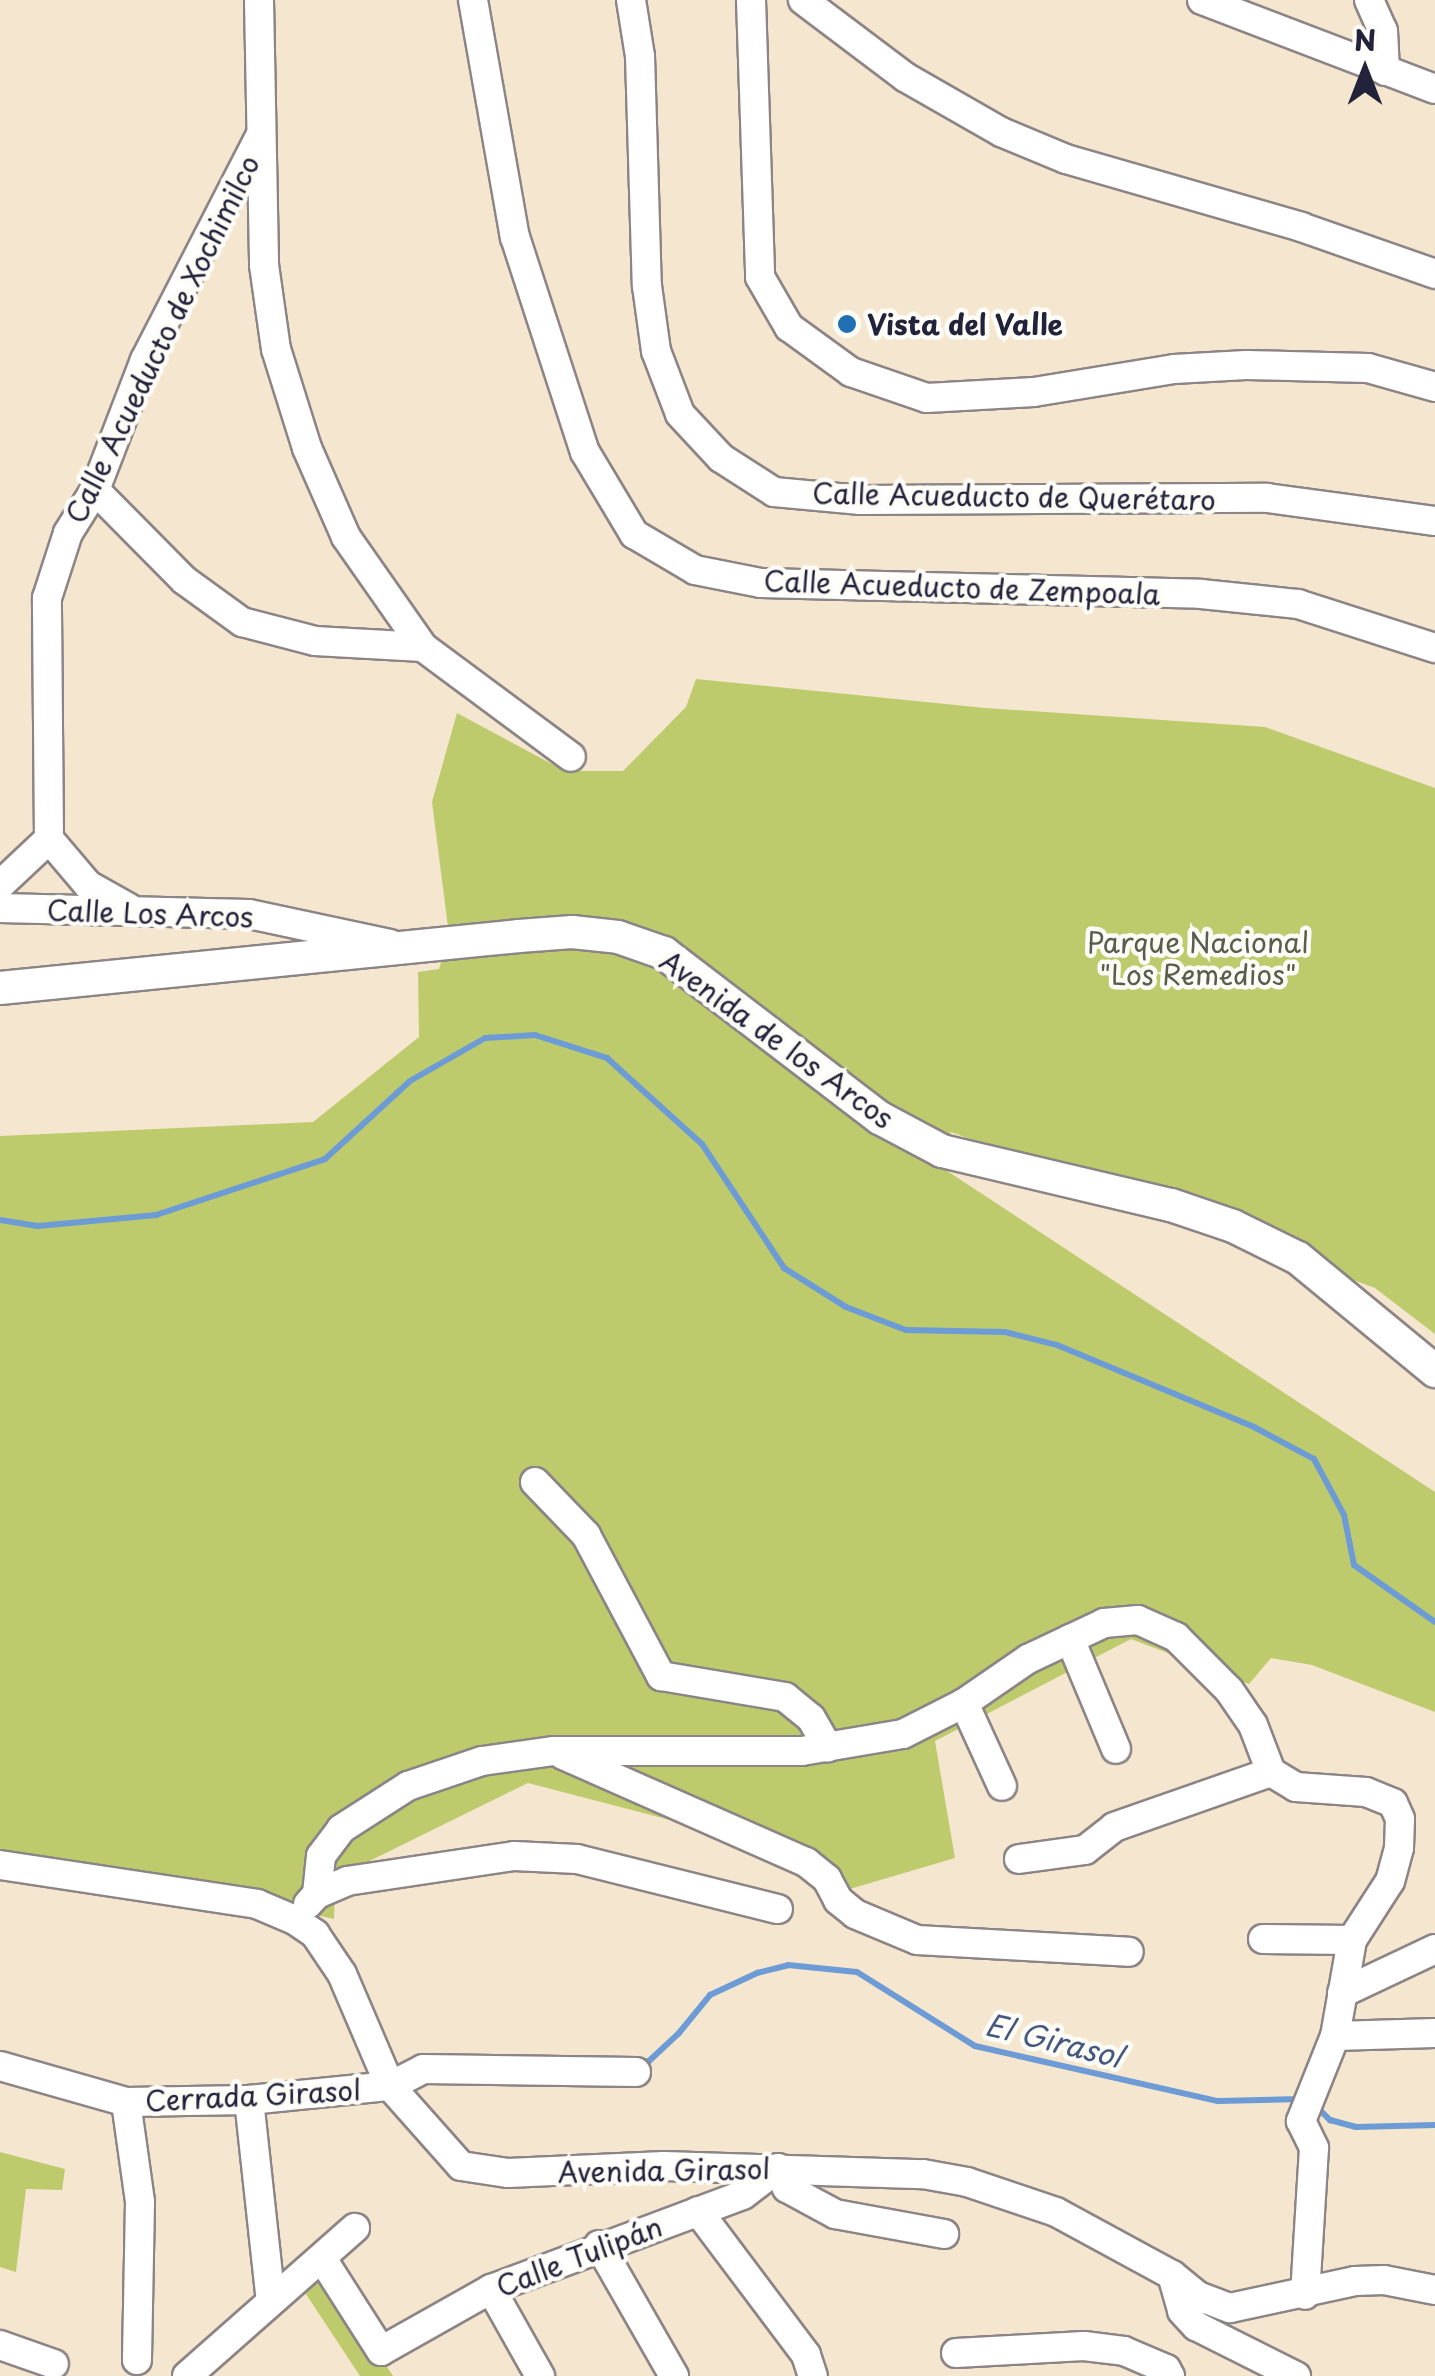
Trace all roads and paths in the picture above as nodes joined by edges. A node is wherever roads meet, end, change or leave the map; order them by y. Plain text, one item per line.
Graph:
1 (259, 0) edge
2 (473, 0) edge
3 (631, 0) edge
4 (751, 0) edge
5 (803, 0) edge
6 (1202, 0) edge
7 (1369, 0) edge
8 (1385, 71) junction
9 (1435, 90) edge
10 (260, 136) junction
11 (1435, 274) edge
12 (1435, 387) edge
13 (94, 490) junction
14 (1435, 521) edge
15 (423, 647) junction
16 (1435, 648) edge
17 (572, 757) dead end
18 (49, 839) junction
19 (0, 885) edge
20 (0, 908) edge
21 (129, 908) junction
22 (416, 950) junction
23 (0, 988) edge
24 (1435, 1371) edge
25 (536, 1482) dead end
26 (1070, 1639) junction
27 (964, 1703) junction
28 (828, 1747) junction
29 (1116, 1749) dead end
30 (554, 1751) junction
31 (1272, 1772) junction
32 (1002, 1786) dead end
33 (1018, 1858) dead end
34 (0, 1865) edge
35 (317, 1894) junction
36 (778, 1909) dead end
37 (293, 1920) junction
38 (1263, 1939) dead end
39 (1352, 1940) junction
40 (1435, 1950) edge
41 (1129, 1952) dead end
42 (1342, 1993) junction
43 (1435, 2033) edge
44 (1334, 2036) junction
45 (0, 2066) edge
46 (636, 2072) dead end
47 (390, 2086) junction
48 (249, 2100) junction
49 (126, 2102) junction
50 (778, 2168) junction
51 (698, 2211) junction
52 (355, 2228) dead end
53 (944, 2234) dead end
54 (599, 2245) junction
55 (323, 2260) junction
56 (1172, 2275) junction
57 (490, 2289) junction
58 (1435, 2290) edge
59 (1306, 2294) junction
60 (271, 2300) junction
61 (0, 2345) edge
62 (956, 2353) dead end
63 (138, 2360) dead end
64 (54, 2364) dead end
65 (186, 2376) edge
66 (540, 2376) edge
67 (674, 2376) edge
68 (813, 2376) edge
69 (1170, 2376) edge
70 (1296, 2376) edge

1 - 10 street
2 - 16 street, Calle Acueducto de Zempoala
3 - 14 street, Calle Acueducto de Querétaro
4 - 12 street
5 - 11 street
6 - 8 street
7 - 8 street
8 - 9 street
10 - 13 street, Calle Acueducto de Xochimilco
10 - 15 street
13 - 15 street
13 - 18 street, Calle Acueducto de Xochimilco
15 - 17 street
18 - 19 street
18 - 21 street
20 - 21 street, Calle Los Arcos
21 - 22 street, Calle Los Arcos
22 - 23 main road, Avenida de los Arcos
22 - 24 main road, Avenida de los Arcos
25 - 28 street
26 - 27 street
26 - 29 street
26 - 31 street
27 - 28 street
27 - 32 street
28 - 30 street
30 - 35 street
30 - 41 street
31 - 33 street
31 - 39 street
34 - 37 street, Avenida Girasol
35 - 36 street
35 - 37 street
37 - 47 street, Avenida Girasol
38 - 39 street
39 - 42 street
40 - 42 street
42 - 44 street
43 - 44 street
44 - 59 street
45 - 49 street, Cerrada Girasol
46 - 47 street
47 - 48 street, Cerrada Girasol
47 - 50 street, Avenida Girasol
48 - 49 street, Cerrada Girasol
48 - 60 street
49 - 63 street
50 - 51 street, Calle Tulipán
50 - 53 street
50 - 56 street, Avenida Girasol
51 - 54 street, Calle Tulipán
51 - 68 street
52 - 55 street
54 - 57 street, Calle Tulipán
54 - 67 street
55 - 57 street, Calle Tulipán
55 - 60 street
56 - 59 street, Avenida Girasol
56 - 70 street
57 - 66 street
58 - 59 street, Avenida Girasol
60 - 65 street
61 - 64 street
62 - 69 street

